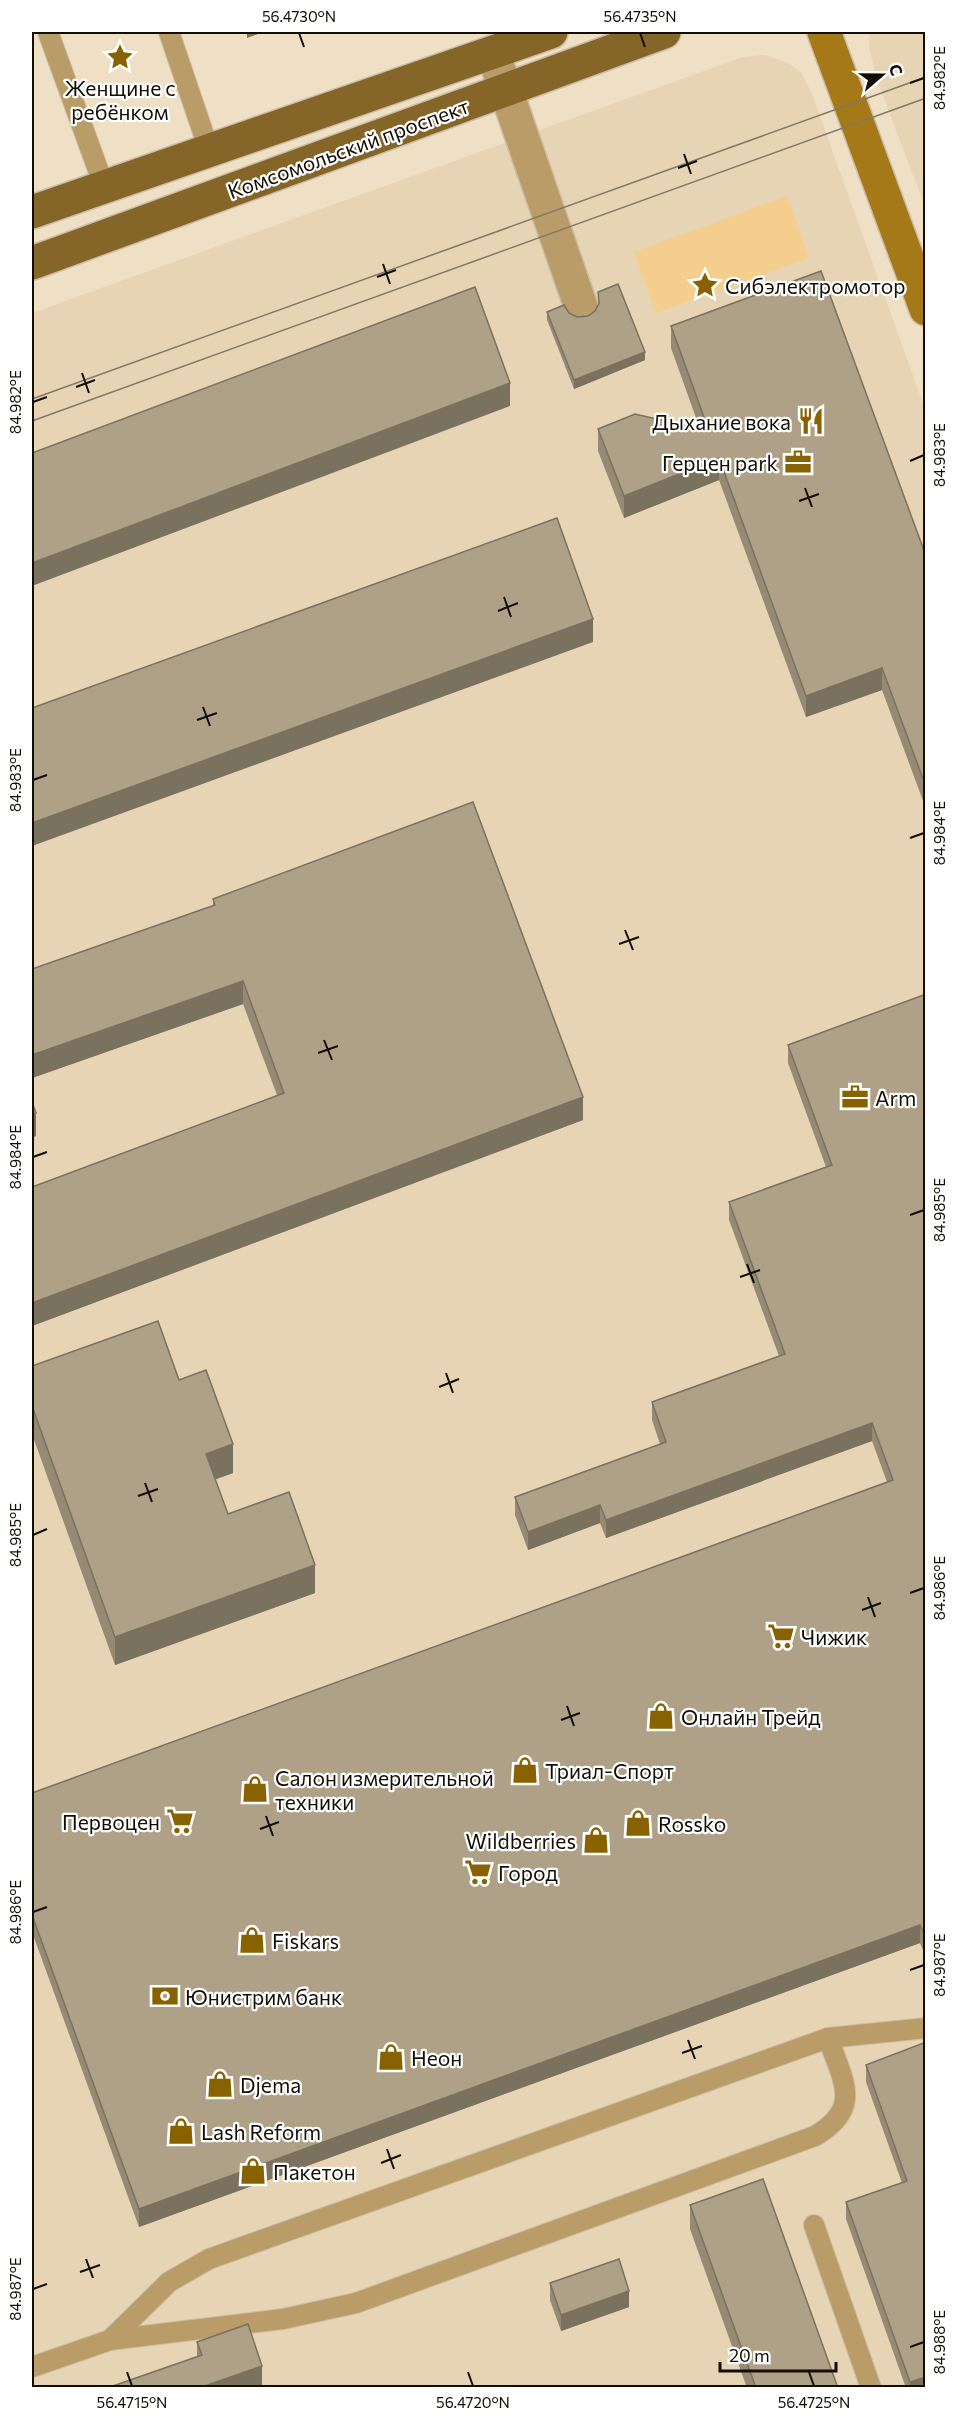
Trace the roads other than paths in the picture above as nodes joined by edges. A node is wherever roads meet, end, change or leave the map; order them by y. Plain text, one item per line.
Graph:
1 (48, 32) edge
2 (169, 32) edge
3 (550, 32) edge
4 (664, 32) edge
5 (824, 32) edge
6 (493, 53) junction
7 (505, 90) junction
8 (209, 150) junction
9 (104, 186) junction
10 (32, 212) edge
11 (32, 263) edge
12 (581, 307) dead end
13 (926, 309) edge
14 (926, 2028) edge
15 (828, 2038) junction
16 (814, 2225) dead end
17 (110, 2340) junction
18 (32, 2367) edge
19 (871, 2388) edge

1 - 9 lane
2 - 8 lane
3 - 6 main road, Комсомольский проспект
4 - 7 main road, Комсомольский проспект
5 - 13 street
6 - 7 street
6 - 8 main road, Комсомольский проспект
7 - 11 main road, Комсомольский проспект
7 - 12 street
8 - 9 main road, Комсомольский проспект
9 - 10 main road, Комсомольский проспект
14 - 15 lane
15 - 17 lane
15 - 17 lane
16 - 19 lane
17 - 18 lane

